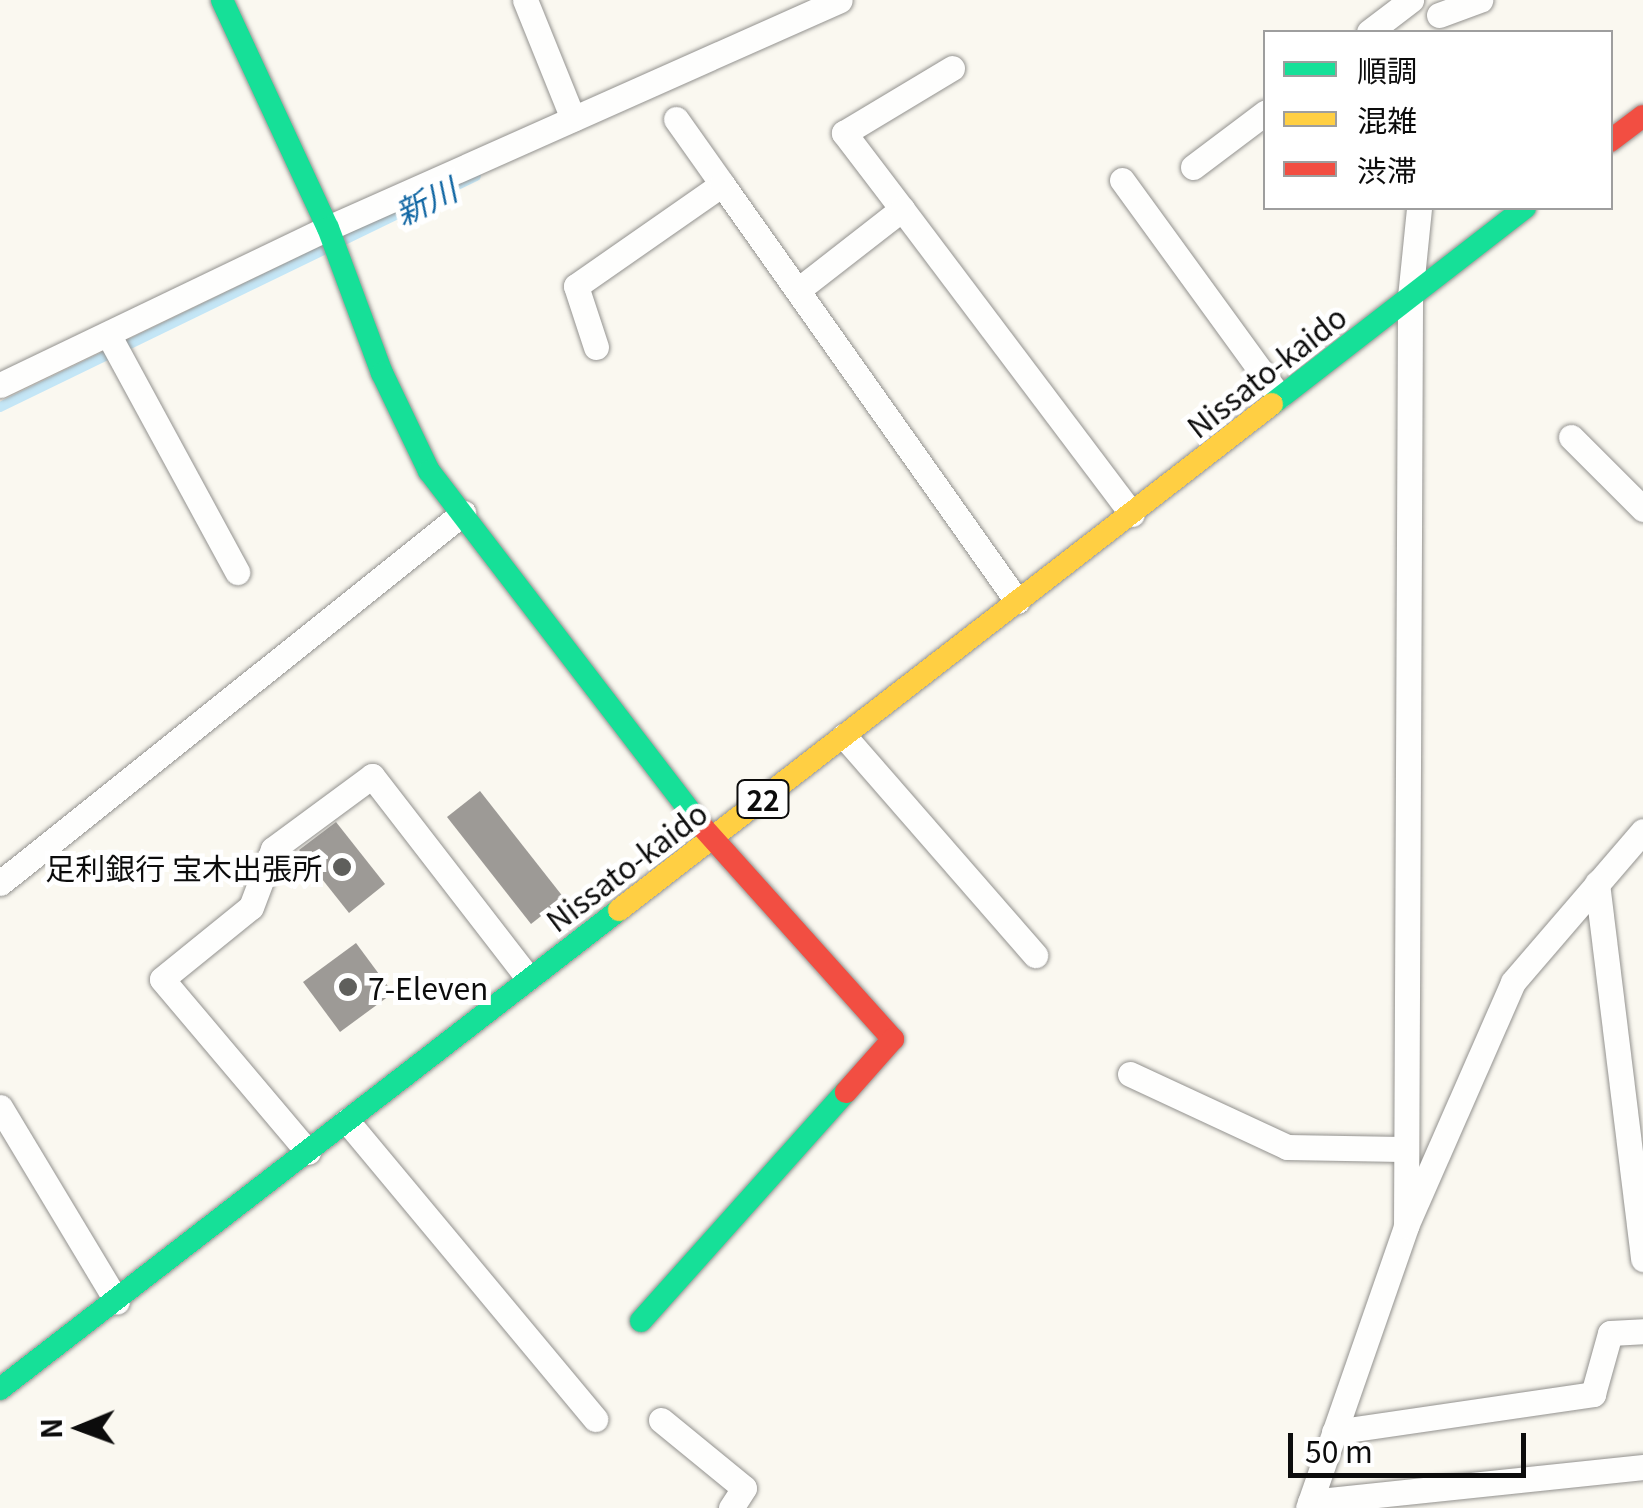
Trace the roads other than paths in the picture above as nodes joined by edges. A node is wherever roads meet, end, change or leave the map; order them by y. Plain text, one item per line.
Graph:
1 (222, 0) edge
2 (525, 0) edge
3 (840, 0) edge
4 (1411, 0) edge
5 (1480, 0) edge
6 (1439, 16) edge
7 (1372, 30) edge
8 (952, 68) dead end
9 (1263, 114) edge
10 (1643, 116) edge
11 (572, 119) junction
12 (676, 119) dead end
13 (1613, 140) edge
14 (1193, 168) dead end
15 (1122, 180) dead end
16 (722, 184) junction
17 (902, 210) junction
18 (1419, 210) edge
19 (1522, 210) edge
20 (328, 228) junction
21 (798, 290) junction
22 (1410, 296) junction
23 (108, 334) junction
24 (596, 347) dead end
25 (0, 385) edge
26 (1279, 396) junction
27 (1571, 437) dead end
28 (1643, 509) edge
29 (462, 514) junction
30 (1132, 514) junction
31 (237, 572) dead end
32 (1018, 601) junction
33 (844, 736) junction
34 (1643, 832) edge
35 (711, 839) junction
36 (0, 883) edge
37 (1597, 883) junction
38 (1035, 955) dead end
39 (528, 978) junction
40 (1130, 1074) dead end
41 (0, 1107) edge
42 (347, 1121) junction
43 (1402, 1150) junction
44 (308, 1152) junction
45 (1641, 1220) edge
46 (1406, 1226) junction
47 (1643, 1259) edge
48 (117, 1302) junction
49 (642, 1321) dead end
50 (1643, 1331) edge
51 (0, 1389) edge
52 (595, 1419) dead end
53 (660, 1420) dead end
54 (1334, 1432) junction
55 (1643, 1467) edge
56 (1308, 1505) edge
57 (731, 1508) edge

1 - 20 main road
2 - 11 street
3 - 11 street
4 - 7 street
5 - 6 street
8 - 17 street
9 - 14 street
10 - 13 main road
11 - 20 street
12 - 16 street
15 - 26 street
16 - 21 street
16 - 24 street
17 - 21 street
17 - 30 street
18 - 22 street
19 - 22 main road, Nissato-kaido / 22
20 - 23 street
20 - 29 main road
21 - 32 street
22 - 26 main road, Nissato-kaido / 22
22 - 43 street
23 - 25 street
23 - 31 street
26 - 30 main road, Nissato-kaido / 22
27 - 28 street
29 - 35 main road
29 - 36 street
30 - 32 main road, Nissato-kaido / 22
32 - 33 main road, Nissato-kaido / 22
33 - 35 main road, Nissato-kaido / 22
33 - 38 street
34 - 37 street
35 - 39 main road, Nissato-kaido / 22
35 - 49 main road
37 - 45 street
37 - 46 street
39 - 42 main road, Nissato-kaido / 22
39 - 44 street
40 - 43 street
41 - 48 street
42 - 44 main road, Nissato-kaido / 22
42 - 52 street
43 - 46 street
44 - 48 main road, Nissato-kaido / 22
45 - 47 street
46 - 54 street
48 - 51 main road, Nissato-kaido / 22
50 - 54 street
53 - 57 street
54 - 56 street
55 - 56 street

